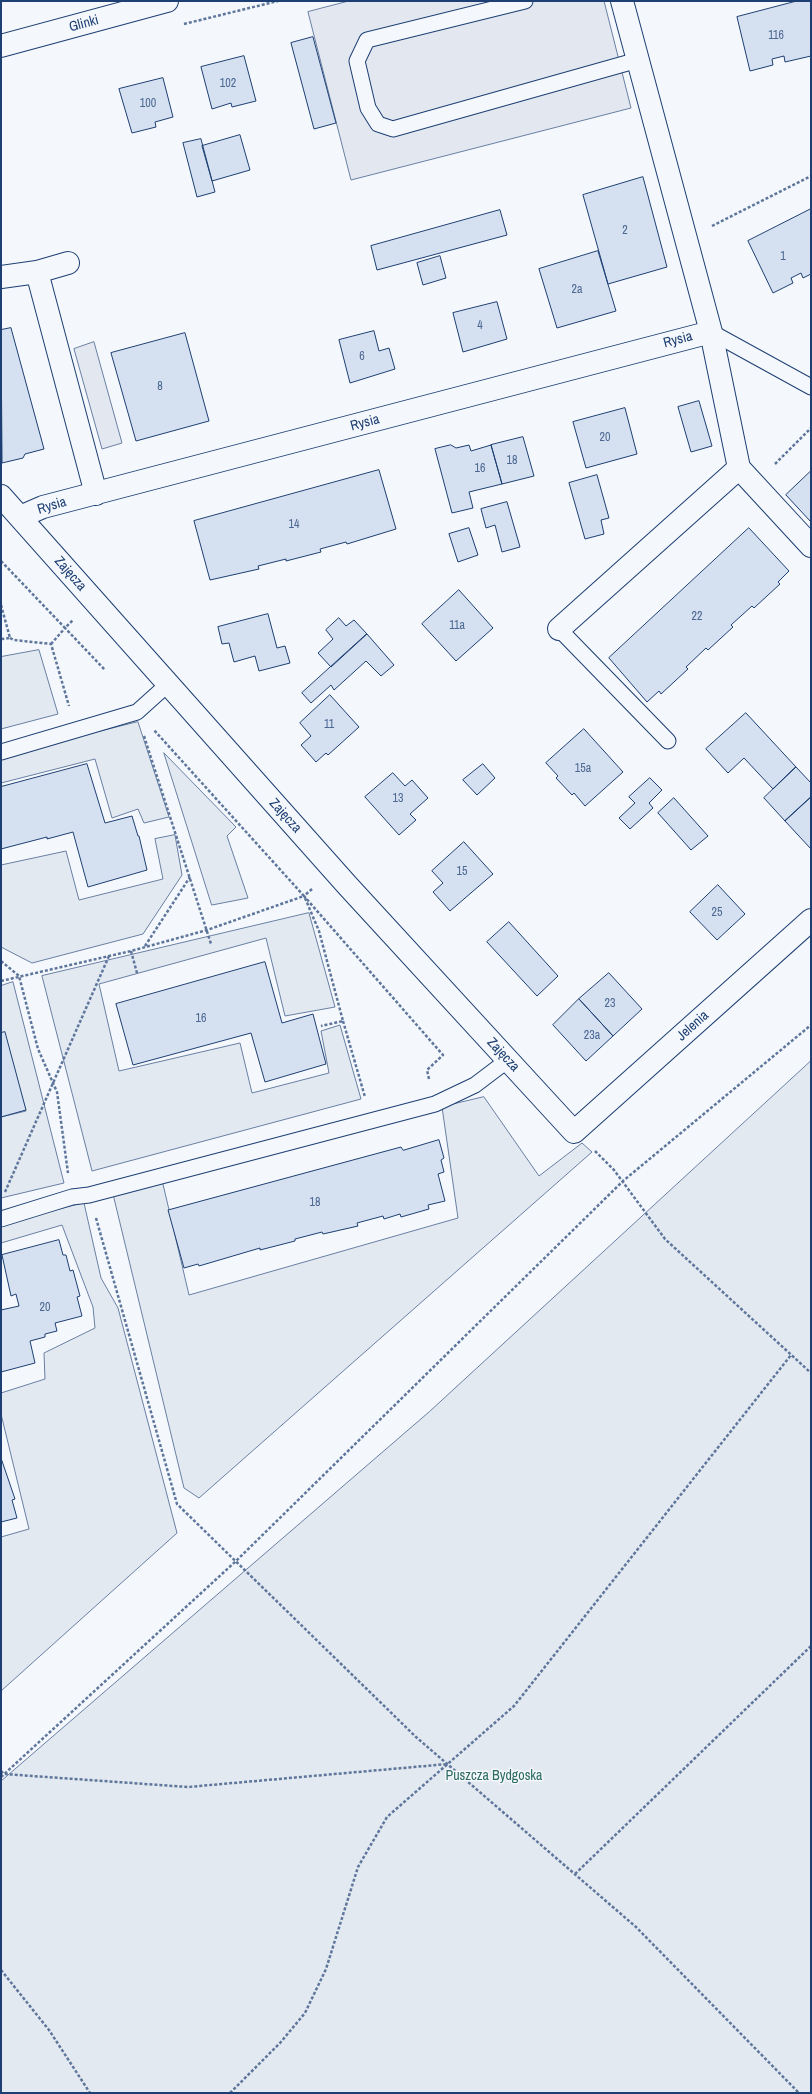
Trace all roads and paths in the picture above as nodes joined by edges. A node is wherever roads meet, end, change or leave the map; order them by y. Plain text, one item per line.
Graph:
1 (167, 1) edge
2 (525, 1) edge
3 (622, 1) edge
4 (1, 46) edge
5 (638, 60) junction
6 (811, 176) edge
7 (709, 219) dead end
8 (68, 263) dead end
9 (37, 272) junction
10 (1, 277) edge
11 (711, 332) junction
12 (811, 387) edge
13 (811, 428) edge
14 (739, 468) junction
15 (755, 484) junction
16 (96, 494) junction
17 (1, 496) edge
18 (20, 517) junction
19 (811, 546) edge
20 (1, 561) edge
21 (93, 600) junction
22 (1, 605) edge
23 (65, 628) junction
24 (559, 629) joint
25 (10, 638) junction
26 (1, 640) edge
27 (51, 644) junction
28 (105, 670) dead end
29 (167, 685) junction
30 (137, 712) junction
31 (76, 732) junction
32 (668, 741) dead end
33 (1, 752) edge
34 (333, 869) junction
35 (190, 877) junction
36 (304, 896) junction
37 (811, 920) edge
38 (206, 930) junction
39 (211, 944) dead end
40 (145, 947) junction
41 (131, 951) junction
42 (109, 956) junction
43 (1, 961) edge
44 (137, 973) dead end
45 (19, 976) junction
46 (1, 981) edge
47 (343, 1021) junction
48 (811, 1025) edge
49 (321, 1026) dead end
50 (508, 1060) junction
51 (53, 1082) junction
52 (436, 1104) junction
53 (372, 1121) junction
54 (574, 1132) junction
55 (623, 1181) junction
56 (4, 1194) dead end
57 (89, 1195) junction
58 (72, 1197) junction
59 (1, 1219) edge
60 (791, 1355) junction
61 (811, 1373) edge
62 (236, 1561) junction
63 (811, 1646) edge
64 (448, 1764) junction
65 (1, 1771) edge
66 (4, 1774) junction
67 (1, 1777) edge
68 (575, 1874) junction
69 (1, 1970) edge
70 (90, 2093) edge
71 (230, 2093) edge
72 (798, 2093) edge

1 - 4 street, Glinki
2 - 5 lane
3 - 5 street, Rysia
5 - 11 street, Rysia
6 - 7 path
8 - 9 street
9 - 10 street
9 - 16 street
11 - 12 lane
11 - 14 street, Rysia
11 - 16 street, Rysia
13 - 15 path
14 - 15 street
14 - 24 street
15 - 19 street
16 - 18 street, Rysia
17 - 18 street, Zajęcza
18 - 21 street, Zajęcza
20 - 23 path
21 - 23 path
21 - 29 street, Zajęcza
22 - 25 path
23 - 27 path
23 - 28 path
24 - 32 lane
25 - 26 path
25 - 27 path
27 - 31 path
29 - 30 lane
29 - 34 street, Zajęcza
30 - 31 lane
30 - 35 path
30 - 36 path
31 - 33 lane
34 - 36 path
34 - 50 street, Zajęcza
35 - 38 path
35 - 40 path
36 - 38 path
36 - 47 path
36 - 52 path
37 - 54 street, Jelenia
38 - 39 path
38 - 40 path
40 - 41 path
41 - 42 path
41 - 44 path
42 - 45 path
42 - 51 path
43 - 45 path
45 - 46 path
45 - 51 path
47 - 49 path
47 - 53 path
48 - 55 path
50 - 52 lane
50 - 54 street, Zajęcza
51 - 56 path
51 - 58 path
52 - 53 lane
53 - 57 lane
54 - 55 path
55 - 60 path
55 - 62 path
57 - 58 lane
57 - 62 path
58 - 59 lane
60 - 61 path
60 - 64 path
62 - 64 path
62 - 66 path
63 - 68 path
64 - 66 path
64 - 68 path
64 - 71 path
65 - 66 path
66 - 67 path
68 - 72 path
69 - 70 path

